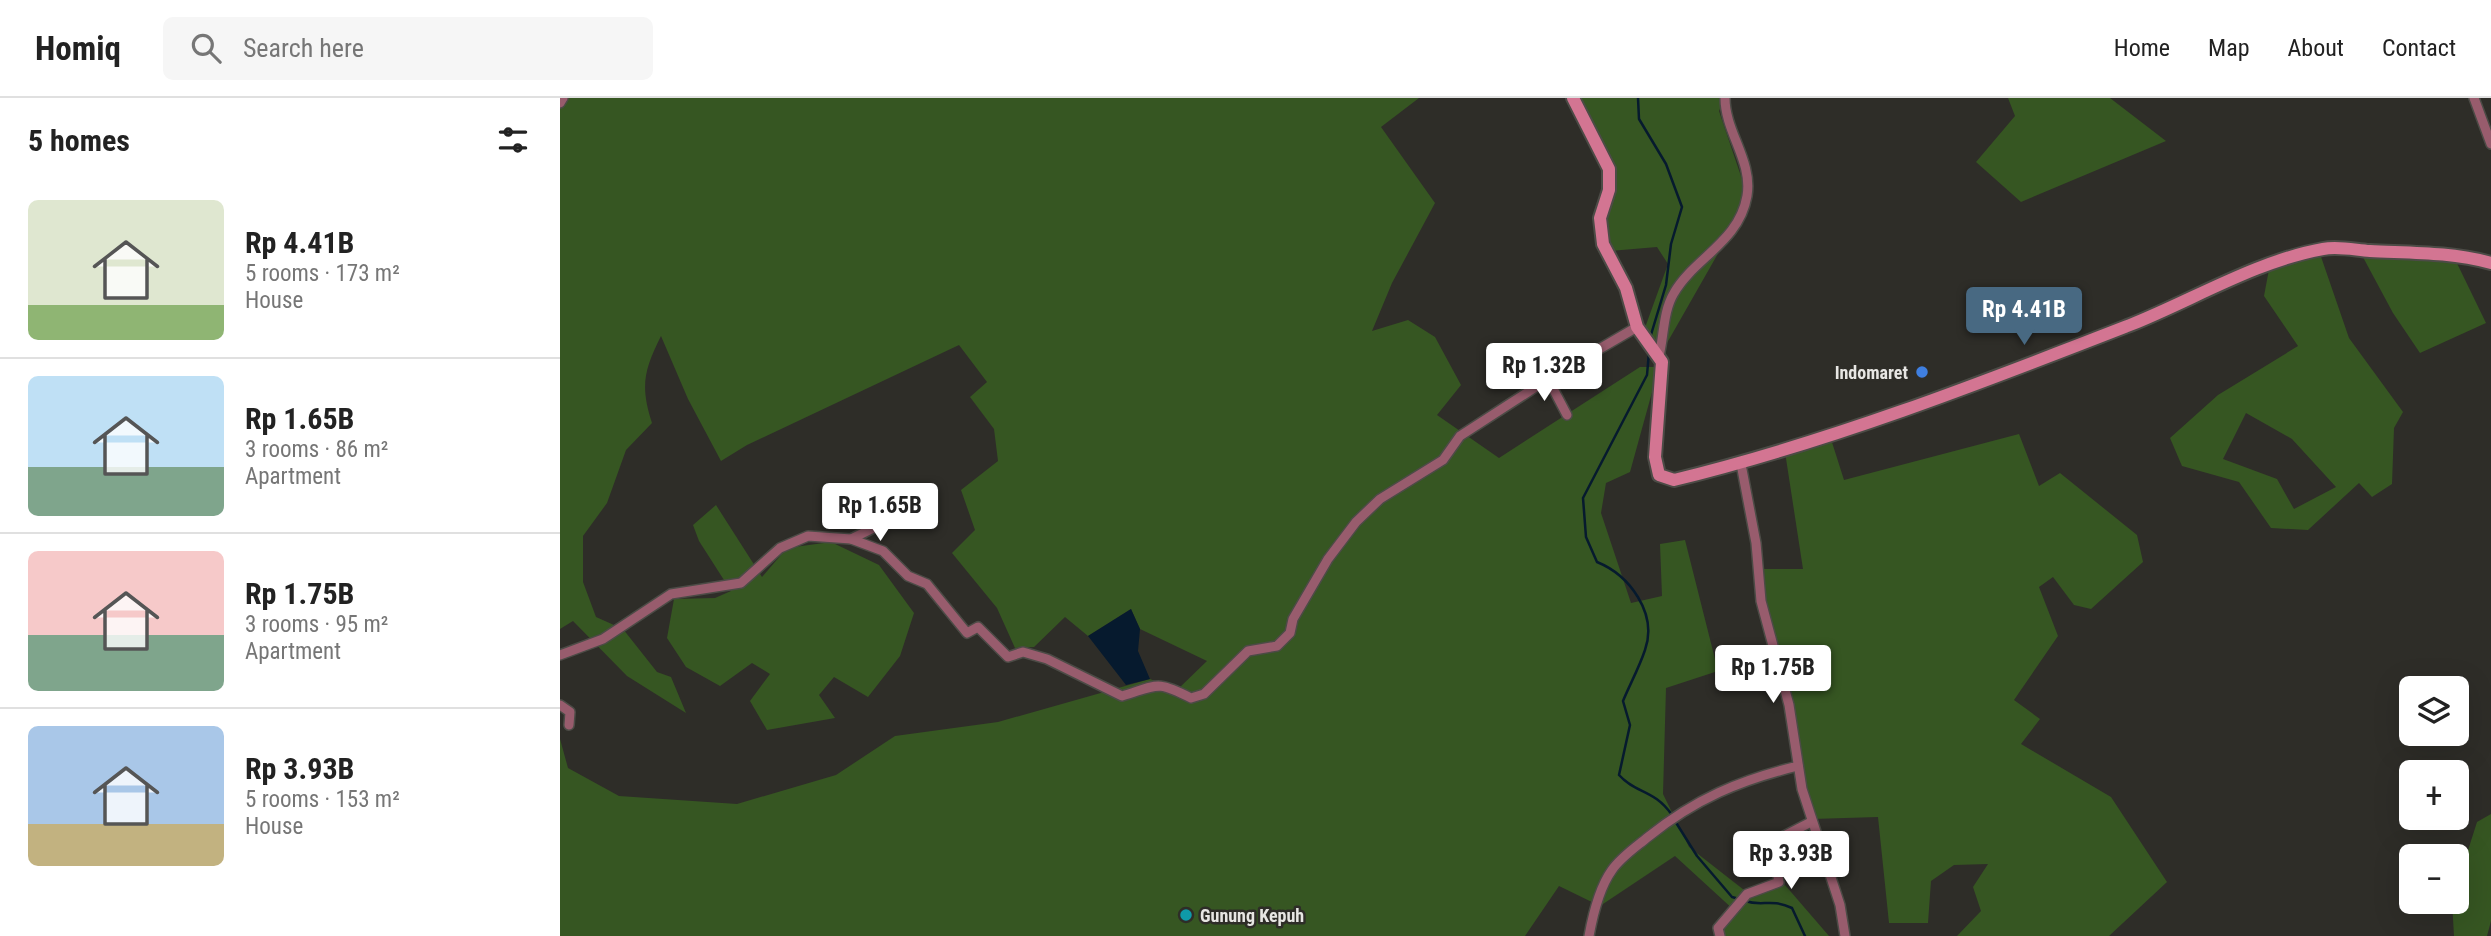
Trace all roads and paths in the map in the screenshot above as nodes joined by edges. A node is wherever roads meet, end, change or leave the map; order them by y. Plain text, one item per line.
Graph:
1 (563, 98) edge
2 (1573, 98) edge
3 (1726, 98) edge
4 (2474, 98) edge
5 (560, 103) edge
6 (2491, 144) edge
7 (2491, 263) edge
8 (1640, 332) junction
9 (1657, 354) junction
10 (1548, 379) junction
11 (1567, 415) dead end
12 (1741, 464) junction
13 (898, 516) dead end
14 (851, 539) junction
15 (560, 655) edge
16 (560, 705) edge
17 (569, 725) dead end
18 (1798, 766) junction
19 (1811, 822) junction
20 (1773, 850) junction
21 (1751, 859) dead end
22 (1590, 936) edge
23 (1720, 936) edge
24 (1845, 936) edge

1 - 5 street
2 - 8 main road
3 - 9 street
4 - 6 street
7 - 12 main road
8 - 9 main road
8 - 10 street
9 - 12 main road
10 - 11 street
10 - 14 street
12 - 18 street
13 - 14 street
14 - 15 street
16 - 17 street
18 - 19 street
18 - 22 street
19 - 20 street
19 - 24 street
20 - 21 street
20 - 23 street

